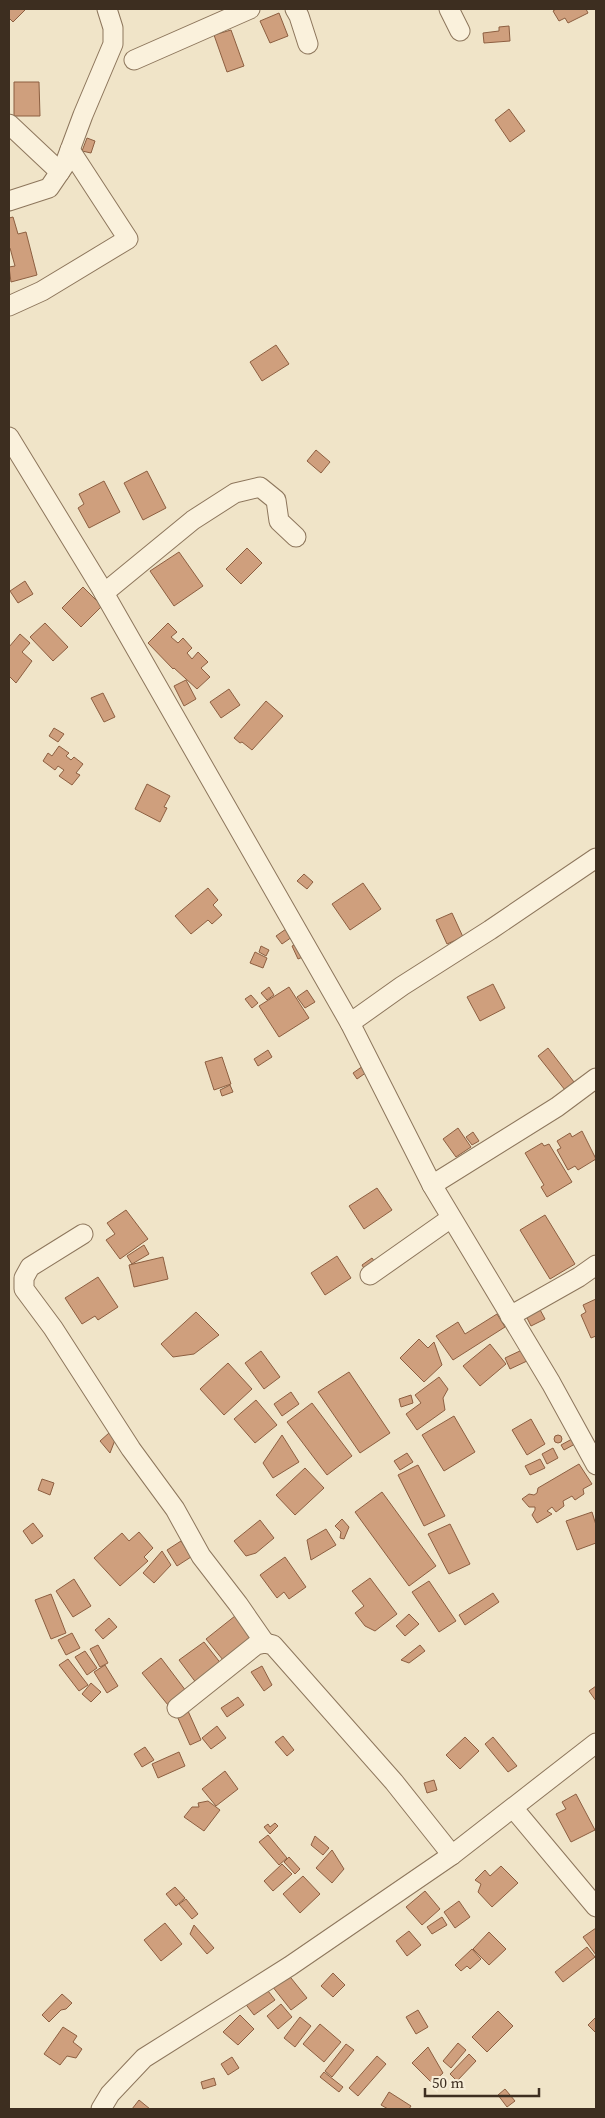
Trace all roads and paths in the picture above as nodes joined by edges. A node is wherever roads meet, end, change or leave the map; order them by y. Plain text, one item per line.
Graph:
1 (107, 9) edge
2 (250, 9) edge
3 (295, 9) edge
4 (449, 9) edge
5 (460, 30) dead end
6 (308, 44) dead end
7 (134, 60) dead end
8 (9, 124) edge
9 (70, 150) junction
10 (60, 172) junction
11 (9, 201) edge
12 (9, 306) edge
13 (9, 437) edge
14 (296, 537) dead end
15 (104, 593) junction
16 (596, 858) edge
17 (350, 1022) junction
18 (596, 1078) edge
19 (432, 1185) junction
20 (451, 1218) junction
21 (83, 1234) dead end
22 (596, 1265) edge
23 (370, 1275) dead end
24 (510, 1316) junction
25 (596, 1465) edge
26 (265, 1643) junction
27 (177, 1708) dead end
28 (596, 1743) edge
29 (514, 1809) junction
30 (452, 1855) junction
31 (596, 1907) edge
32 (101, 2109) edge

1 - 9 street
2 - 7 street
3 - 6 street
4 - 5 street
8 - 10 street
9 - 10 street
9 - 12 street
10 - 11 street
13 - 15 street
14 - 15 street
15 - 17 street
16 - 17 street
17 - 19 street
18 - 19 street
19 - 20 street
20 - 23 street
20 - 24 street
21 - 26 street
22 - 24 street
24 - 25 street
26 - 27 street
26 - 30 street
28 - 29 street
29 - 30 street
29 - 31 street
30 - 32 street

